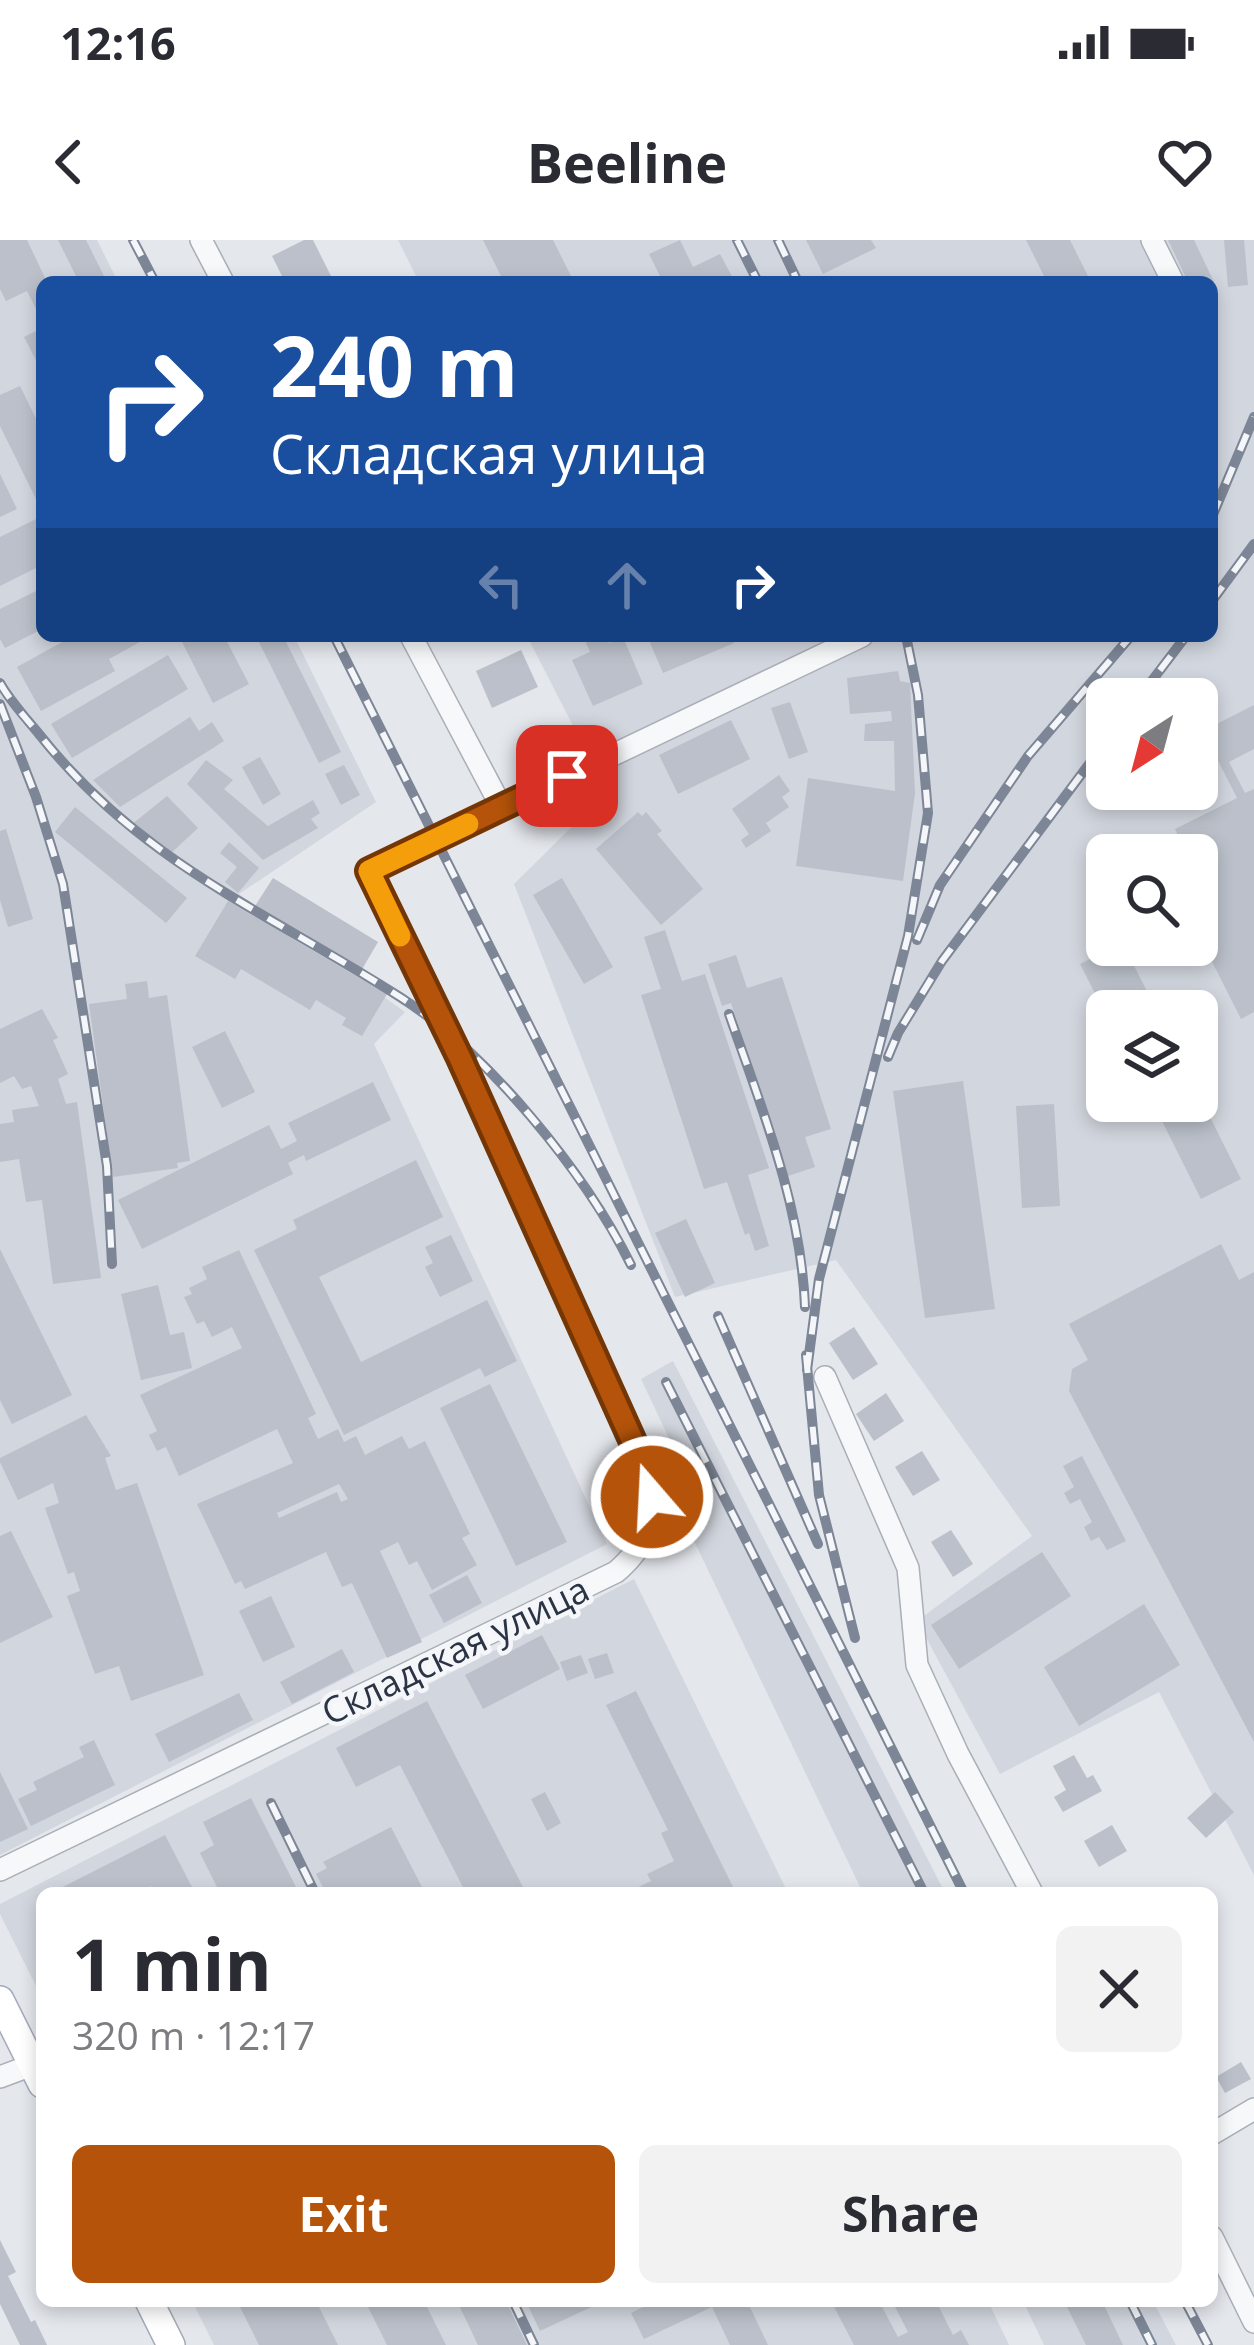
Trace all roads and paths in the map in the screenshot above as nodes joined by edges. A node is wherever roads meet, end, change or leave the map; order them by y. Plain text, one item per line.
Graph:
1 (201, 240) edge
2 (1152, 240) edge
3 (220, 276) edge
4 (1170, 276) edge
5 (414, 642) edge
6 (849, 642) edge
7 (502, 808) junction
8 (825, 1377) dead end
9 (0, 1870) edge
10 (1029, 1887) edge
11 (0, 2000) edge
12 (36, 2073) edge
13 (36, 2075) edge
14 (0, 2077) edge
15 (1254, 2109) edge
16 (1218, 2130) edge
17 (1218, 2249) edge
18 (152, 2307) edge
19 (1254, 2322) edge
20 (171, 2345) edge

1 - 3 street
2 - 4 street
5 - 7 street
6 - 7 street
7 - 9 street, Складская улица
8 - 10 street
11 - 12 main road
13 - 14 street
15 - 16 street
17 - 19 street
18 - 20 main road

